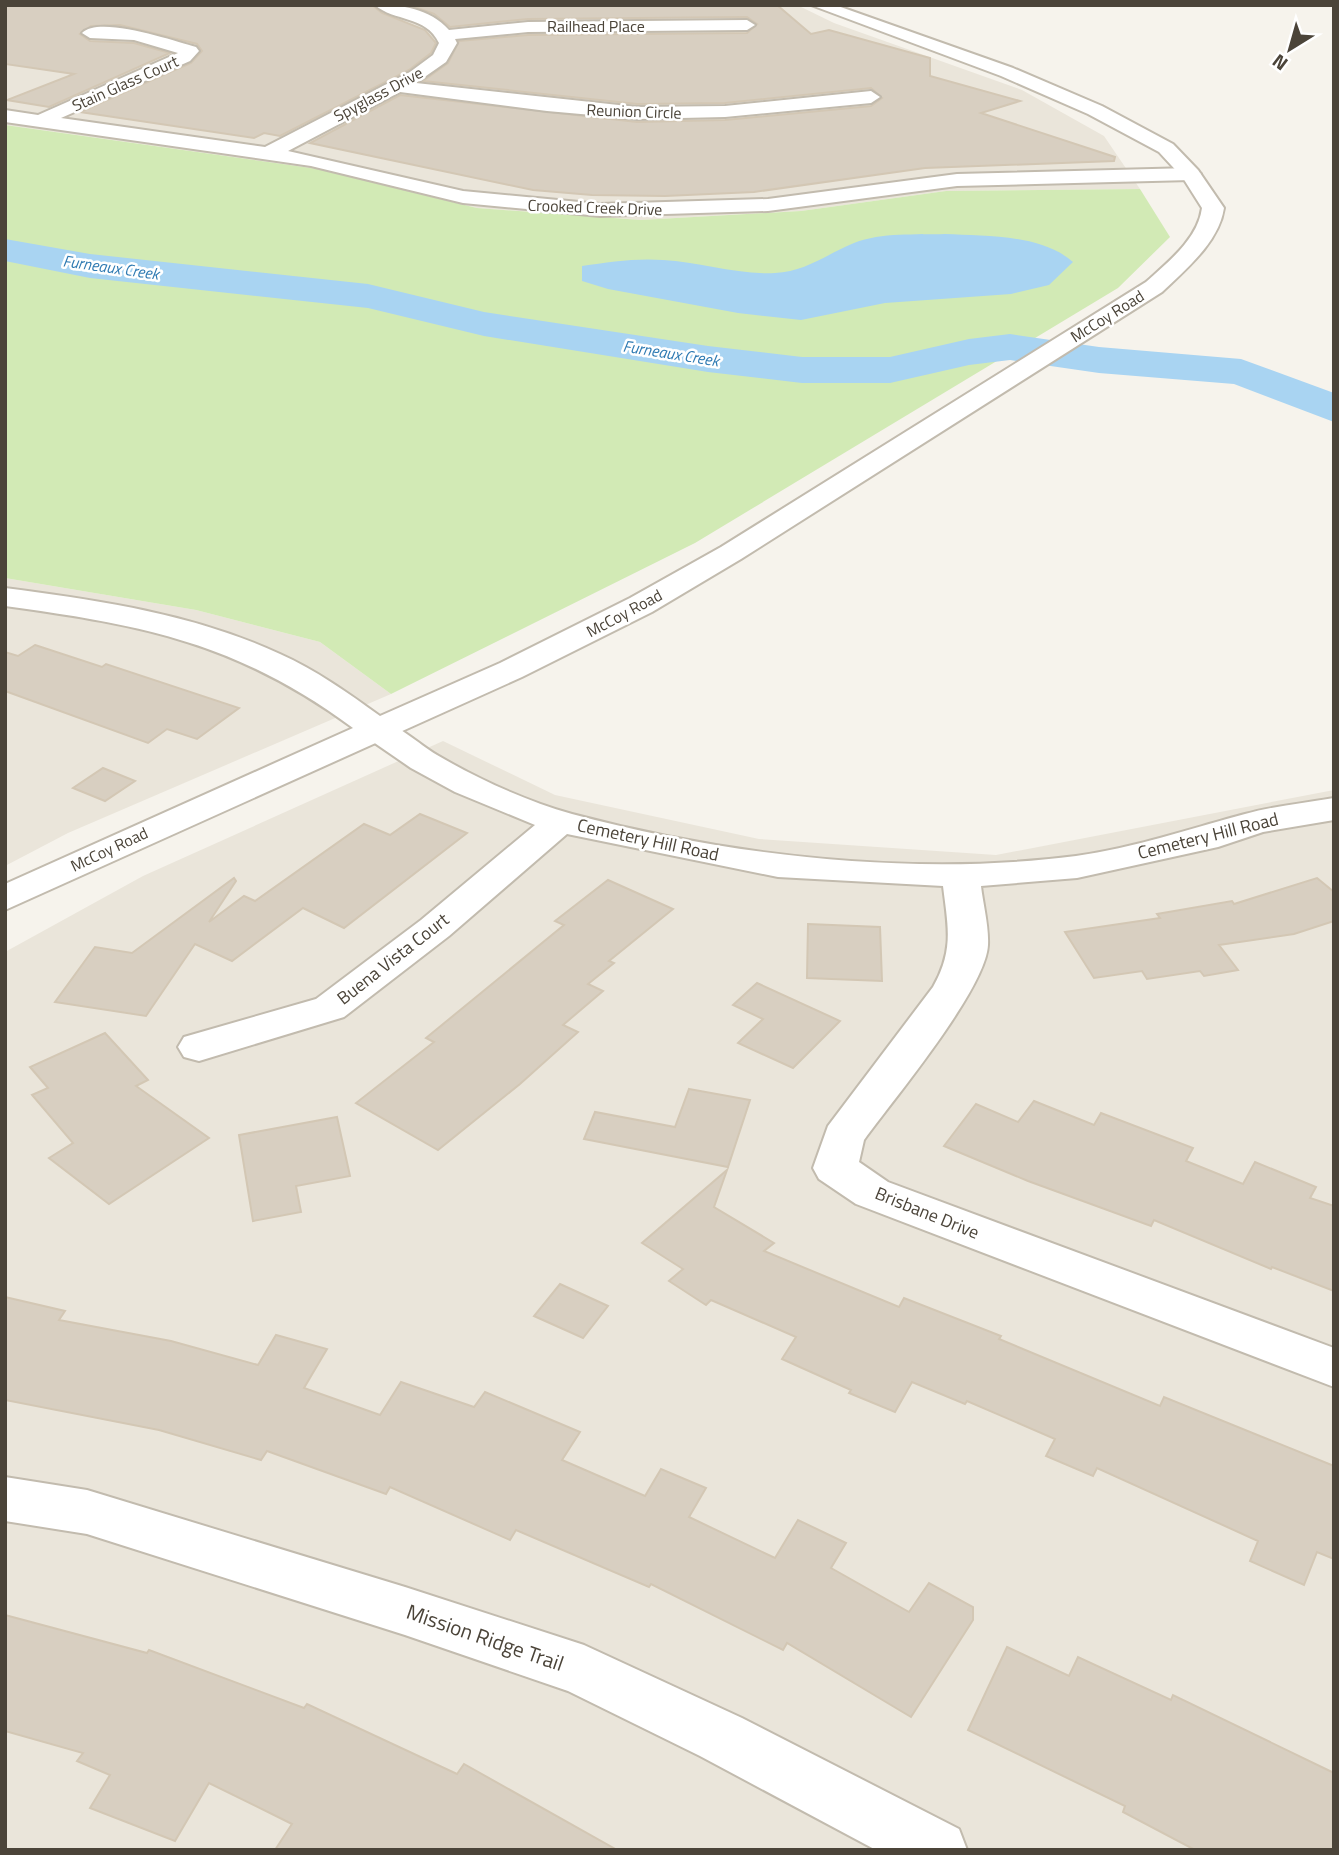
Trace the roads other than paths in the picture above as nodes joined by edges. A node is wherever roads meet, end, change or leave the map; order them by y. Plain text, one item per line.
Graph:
1 (383, 5) edge
2 (819, 5) edge
3 (747, 25) dead end
4 (90, 33) dead end
5 (445, 35) junction
6 (398, 86) junction
7 (871, 97) dead end
8 (5, 116) edge
9 (40, 121) junction
10 (1129, 131) junction
11 (267, 154) junction
12 (1191, 174) junction
13 (1167, 175) junction
14 (1182, 199) dead end
15 (1189, 221) dead end
16 (1194, 243) junction
17 (5, 597) edge
18 (377, 730) junction
19 (1334, 809) edge
20 (560, 822) junction
21 (961, 876) junction
22 (5, 899) edge
23 (199, 1047) dead end
24 (1334, 1368) edge
25 (5, 1499) edge
26 (937, 1850) edge

1 - 5 street
2 - 10 street, McCoy Road
3 - 5 street, Railhead Place
4 - 9 street, Stain Glass Court
5 - 6 street, Spyglass Drive
6 - 7 street, Reunion Circle
6 - 11 street, Spyglass Drive
8 - 9 street, Crooked Creek Drive
9 - 11 street, Crooked Creek Drive
10 - 12 street, McCoy Road
10 - 13 street, McCoy Road
11 - 13 street, Crooked Creek Drive
12 - 13 street, Crooked Creek Drive
12 - 16 street, McCoy Road
13 - 14 street, McCoy Road
15 - 16 street
16 - 18 street, McCoy Road
17 - 18 street, Cemetery Hill Road
18 - 20 street, Cemetery Hill Road
18 - 22 street, McCoy Road
19 - 21 street, Cemetery Hill Road
20 - 21 street, Cemetery Hill Road
20 - 23 street, Buena Vista Court
21 - 24 street, Brisbane Drive
25 - 26 street, Mission Ridge Trail

